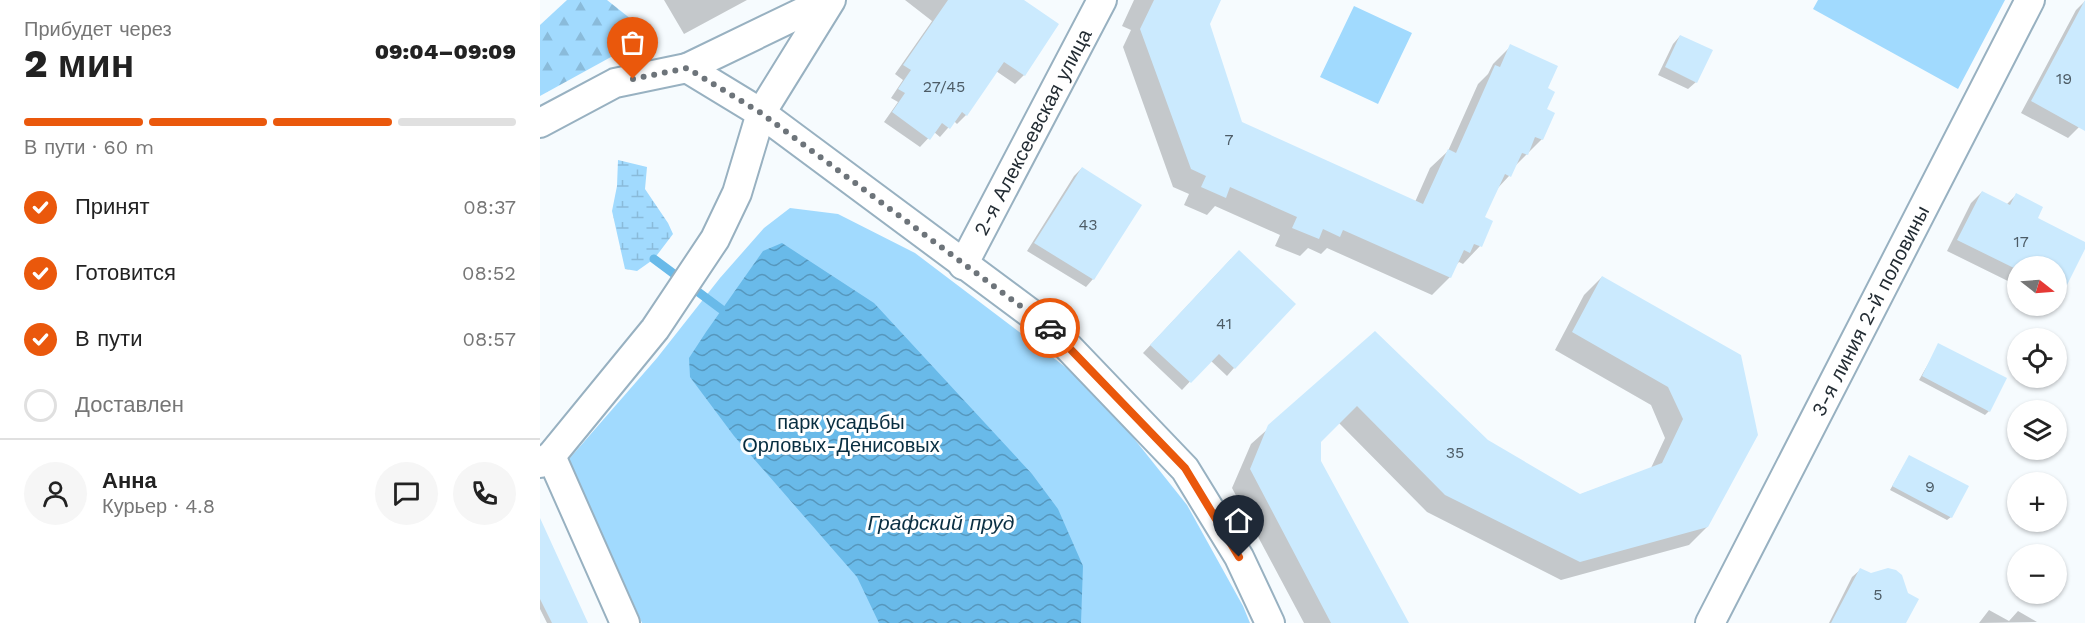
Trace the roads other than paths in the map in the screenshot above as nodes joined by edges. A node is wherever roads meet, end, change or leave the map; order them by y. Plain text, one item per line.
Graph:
1 (829, 0) edge
2 (1102, 0) edge
3 (2030, 0) edge
4 (687, 68) junction
5 (761, 113) junction
6 (540, 123) edge
7 (963, 265) junction
8 (546, 460) edge
9 (625, 623) edge
10 (1270, 623) edge
11 (1710, 623) edge

1 - 4 street
1 - 5 street
2 - 7 street, 2-я Алексеевская улица
3 - 11 street, 3-я линия 2-й половины
4 - 5 street
4 - 6 street
5 - 7 street
5 - 8 street
7 - 10 street
8 - 9 street

